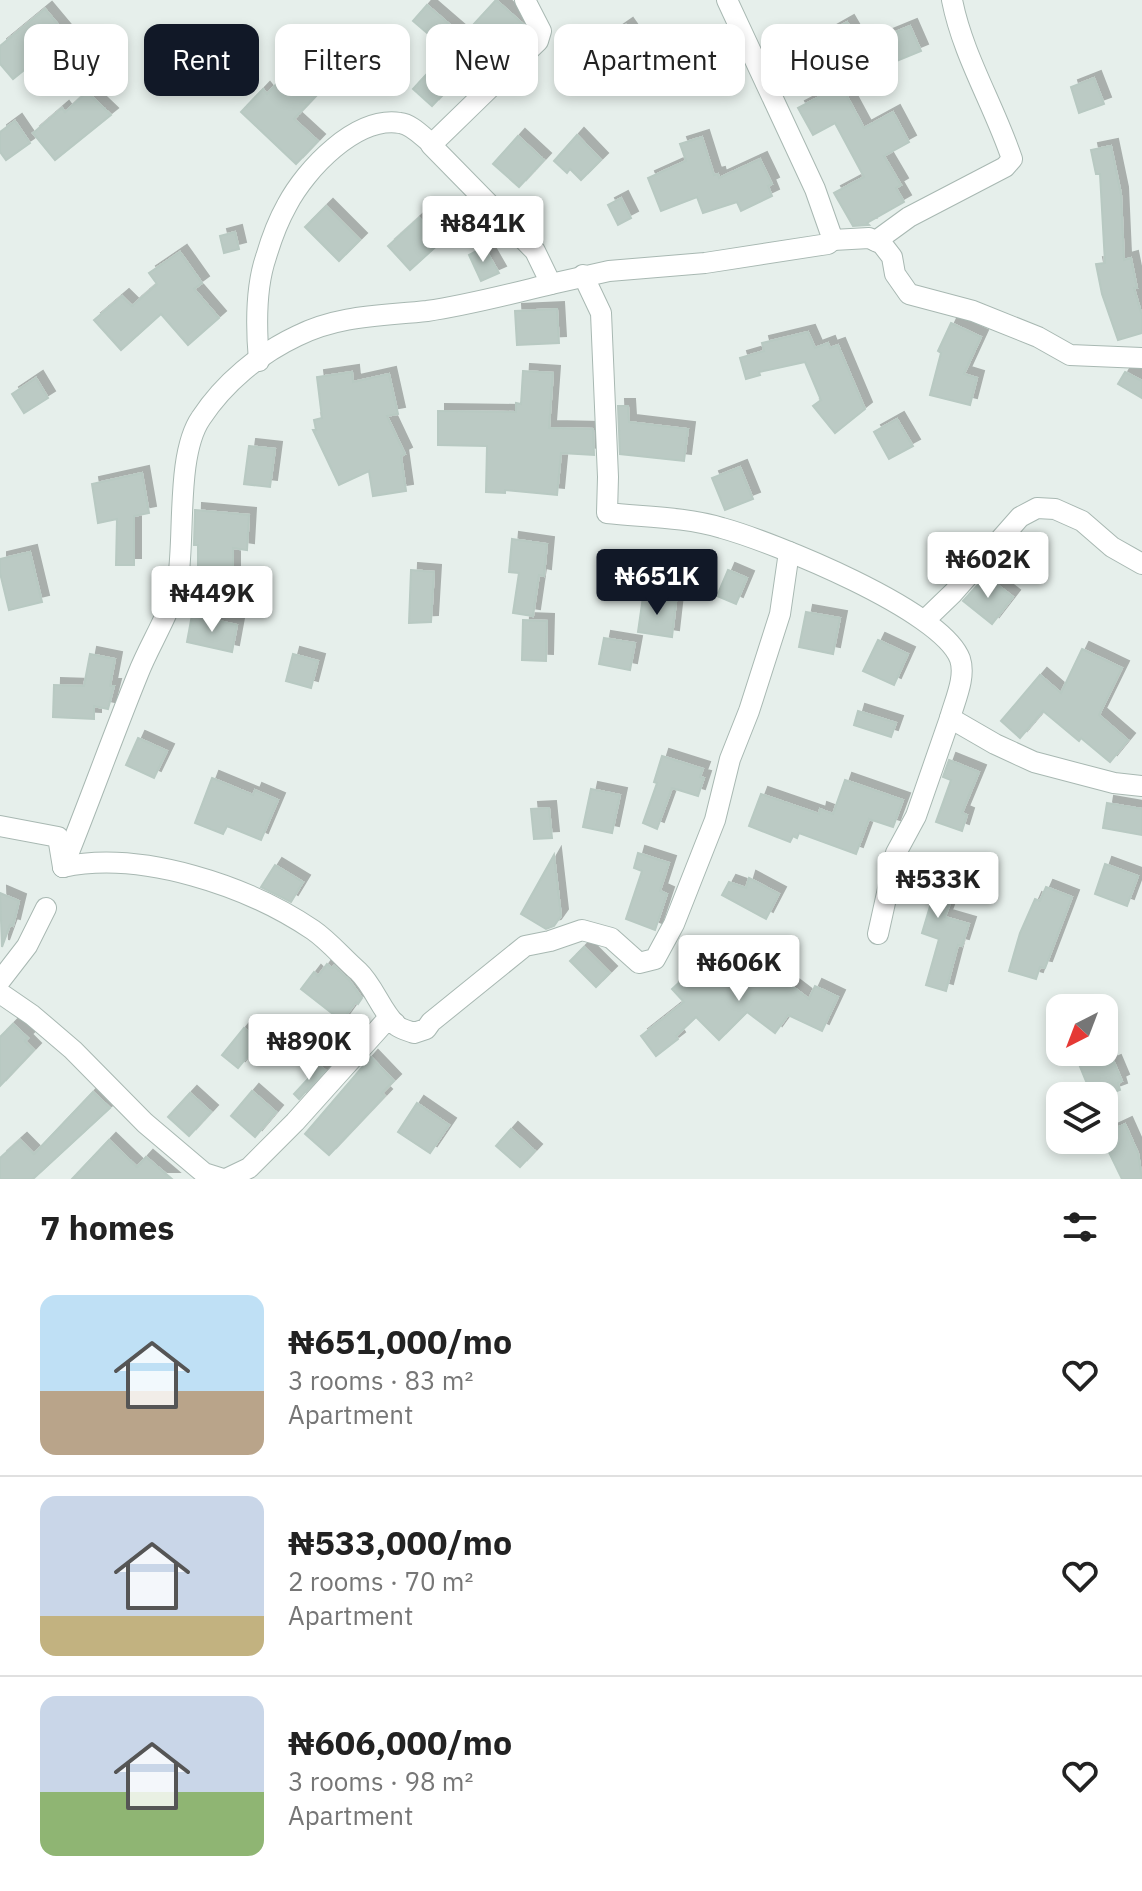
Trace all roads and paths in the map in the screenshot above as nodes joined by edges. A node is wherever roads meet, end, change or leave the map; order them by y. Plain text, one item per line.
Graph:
1 (525, 0) edge
2 (727, 0) edge
3 (952, 0) edge
4 (431, 143) junction
5 (833, 240) junction
6 (876, 241) junction
7 (583, 275) junction
8 (551, 284) junction
9 (1142, 358) edge
10 (259, 361) junction
11 (789, 552) junction
12 (1142, 564) edge
13 (925, 620) junction
14 (950, 718) junction
15 (1142, 786) edge
16 (0, 826) edge
17 (63, 867) junction
18 (46, 908) dead end
19 (878, 934) dead end
20 (0, 981) edge
21 (0, 993) edge
22 (395, 1023) junction
23 (224, 1179) edge

1 - 4 street
2 - 5 street
3 - 6 street
4 - 8 street
4 - 10 street
5 - 6 street
5 - 7 street
6 - 9 street
7 - 8 street
7 - 11 street
8 - 10 street
10 - 17 street
11 - 13 street
11 - 22 street
12 - 13 street
13 - 14 street
14 - 15 street
14 - 19 street
16 - 17 street
17 - 22 street
18 - 20 street
21 - 23 street
22 - 23 street

